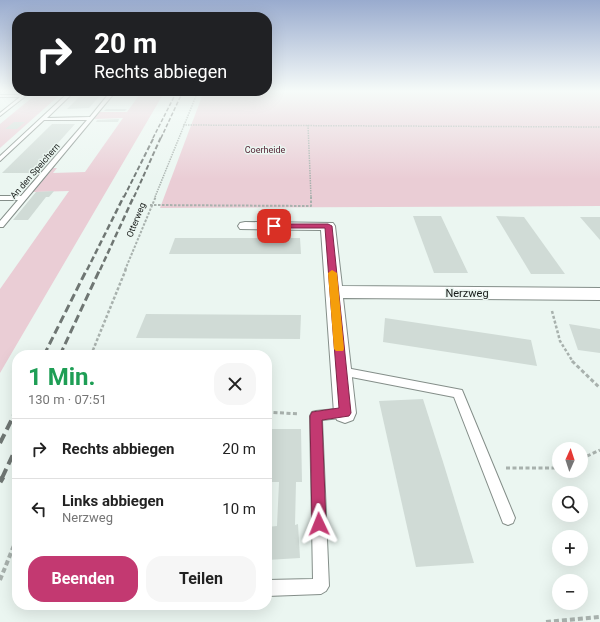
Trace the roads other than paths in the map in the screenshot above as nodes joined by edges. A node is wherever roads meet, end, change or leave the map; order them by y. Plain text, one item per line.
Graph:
1 (42, 120) edge
2 (90, 120) edge
3 (0, 159) edge
4 (0, 198) edge
5 (24, 198) junction
6 (0, 225) edge
7 (245, 226) dead end
8 (334, 292) junction
9 (600, 294) edge
10 (341, 371) junction
11 (345, 413) joint
12 (508, 518) dead end
13 (272, 588) edge

1 - 3 lane
2 - 5 lane, An den Speichern
4 - 5 lane
5 - 6 lane, An den Speichern
7 - 8 street
8 - 9 street, Nerzweg
8 - 10 street
10 - 11 street
10 - 12 lane
11 - 13 lane

